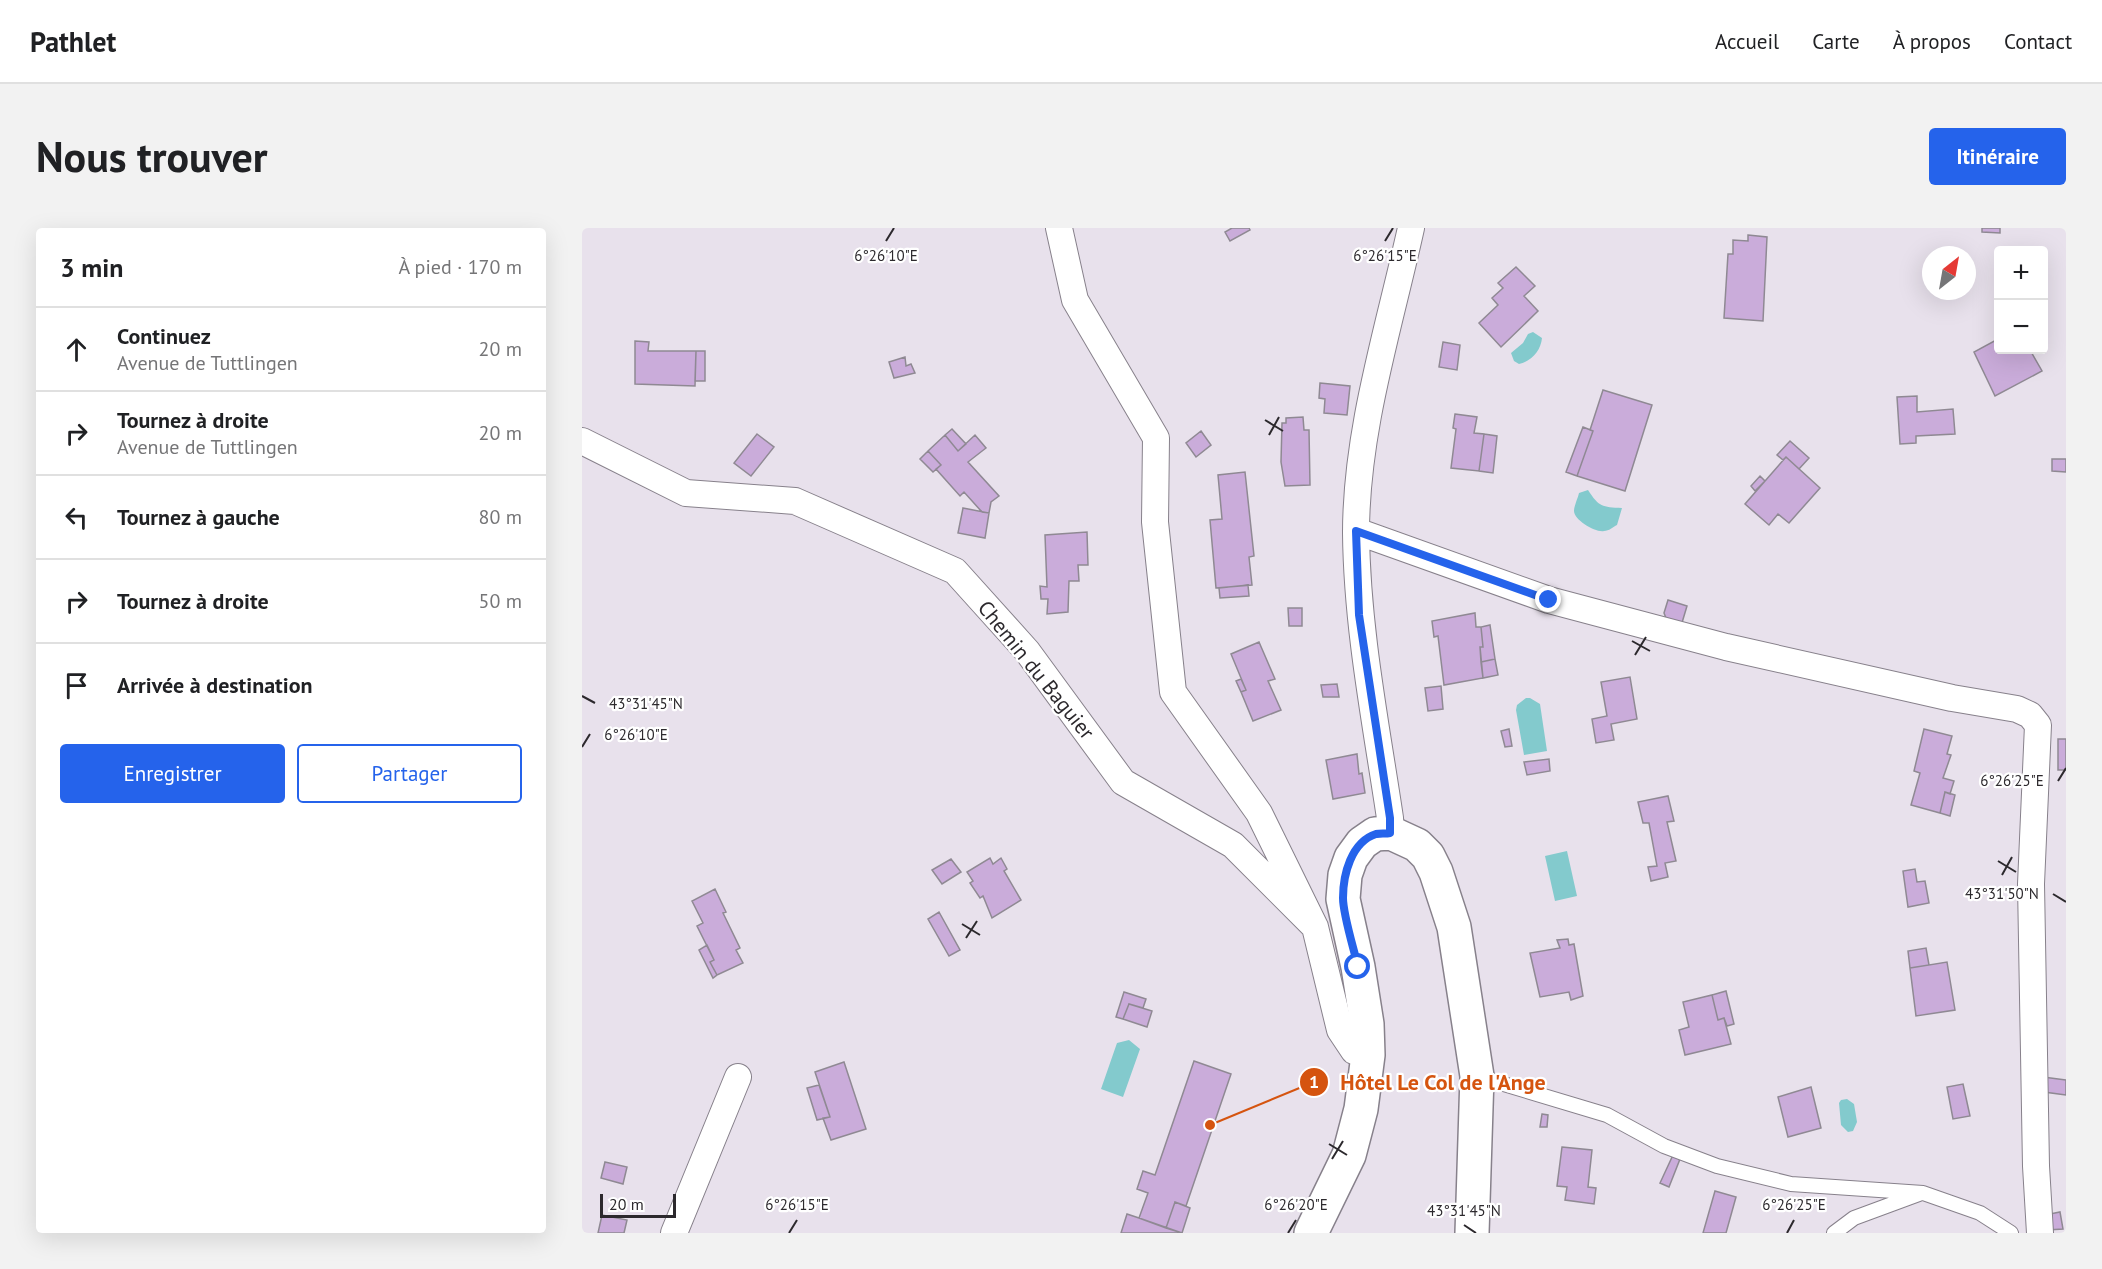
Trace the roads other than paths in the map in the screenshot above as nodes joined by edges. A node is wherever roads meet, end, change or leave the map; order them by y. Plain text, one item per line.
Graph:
1 (1059, 228) edge
2 (1411, 228) edge
3 (582, 441) edge
4 (1356, 531) junction
5 (1390, 833) junction
6 (1315, 927) junction
7 (1368, 1055) junction
8 (1478, 1076) junction
9 (738, 1077) dead end
10 (1923, 1193) junction
11 (674, 1233) edge
12 (1311, 1233) edge
13 (1472, 1233) edge
14 (1834, 1233) edge
15 (2011, 1233) edge
16 (2040, 1233) edge

1 - 6 street
2 - 4 street
3 - 6 street, Chemin du Baguier
4 - 5 street
4 - 16 street
5 - 7 main road
5 - 8 main road
6 - 7 street
7 - 12 main road
8 - 10 lane
8 - 13 main road
9 - 11 street
10 - 14 lane
10 - 15 lane

